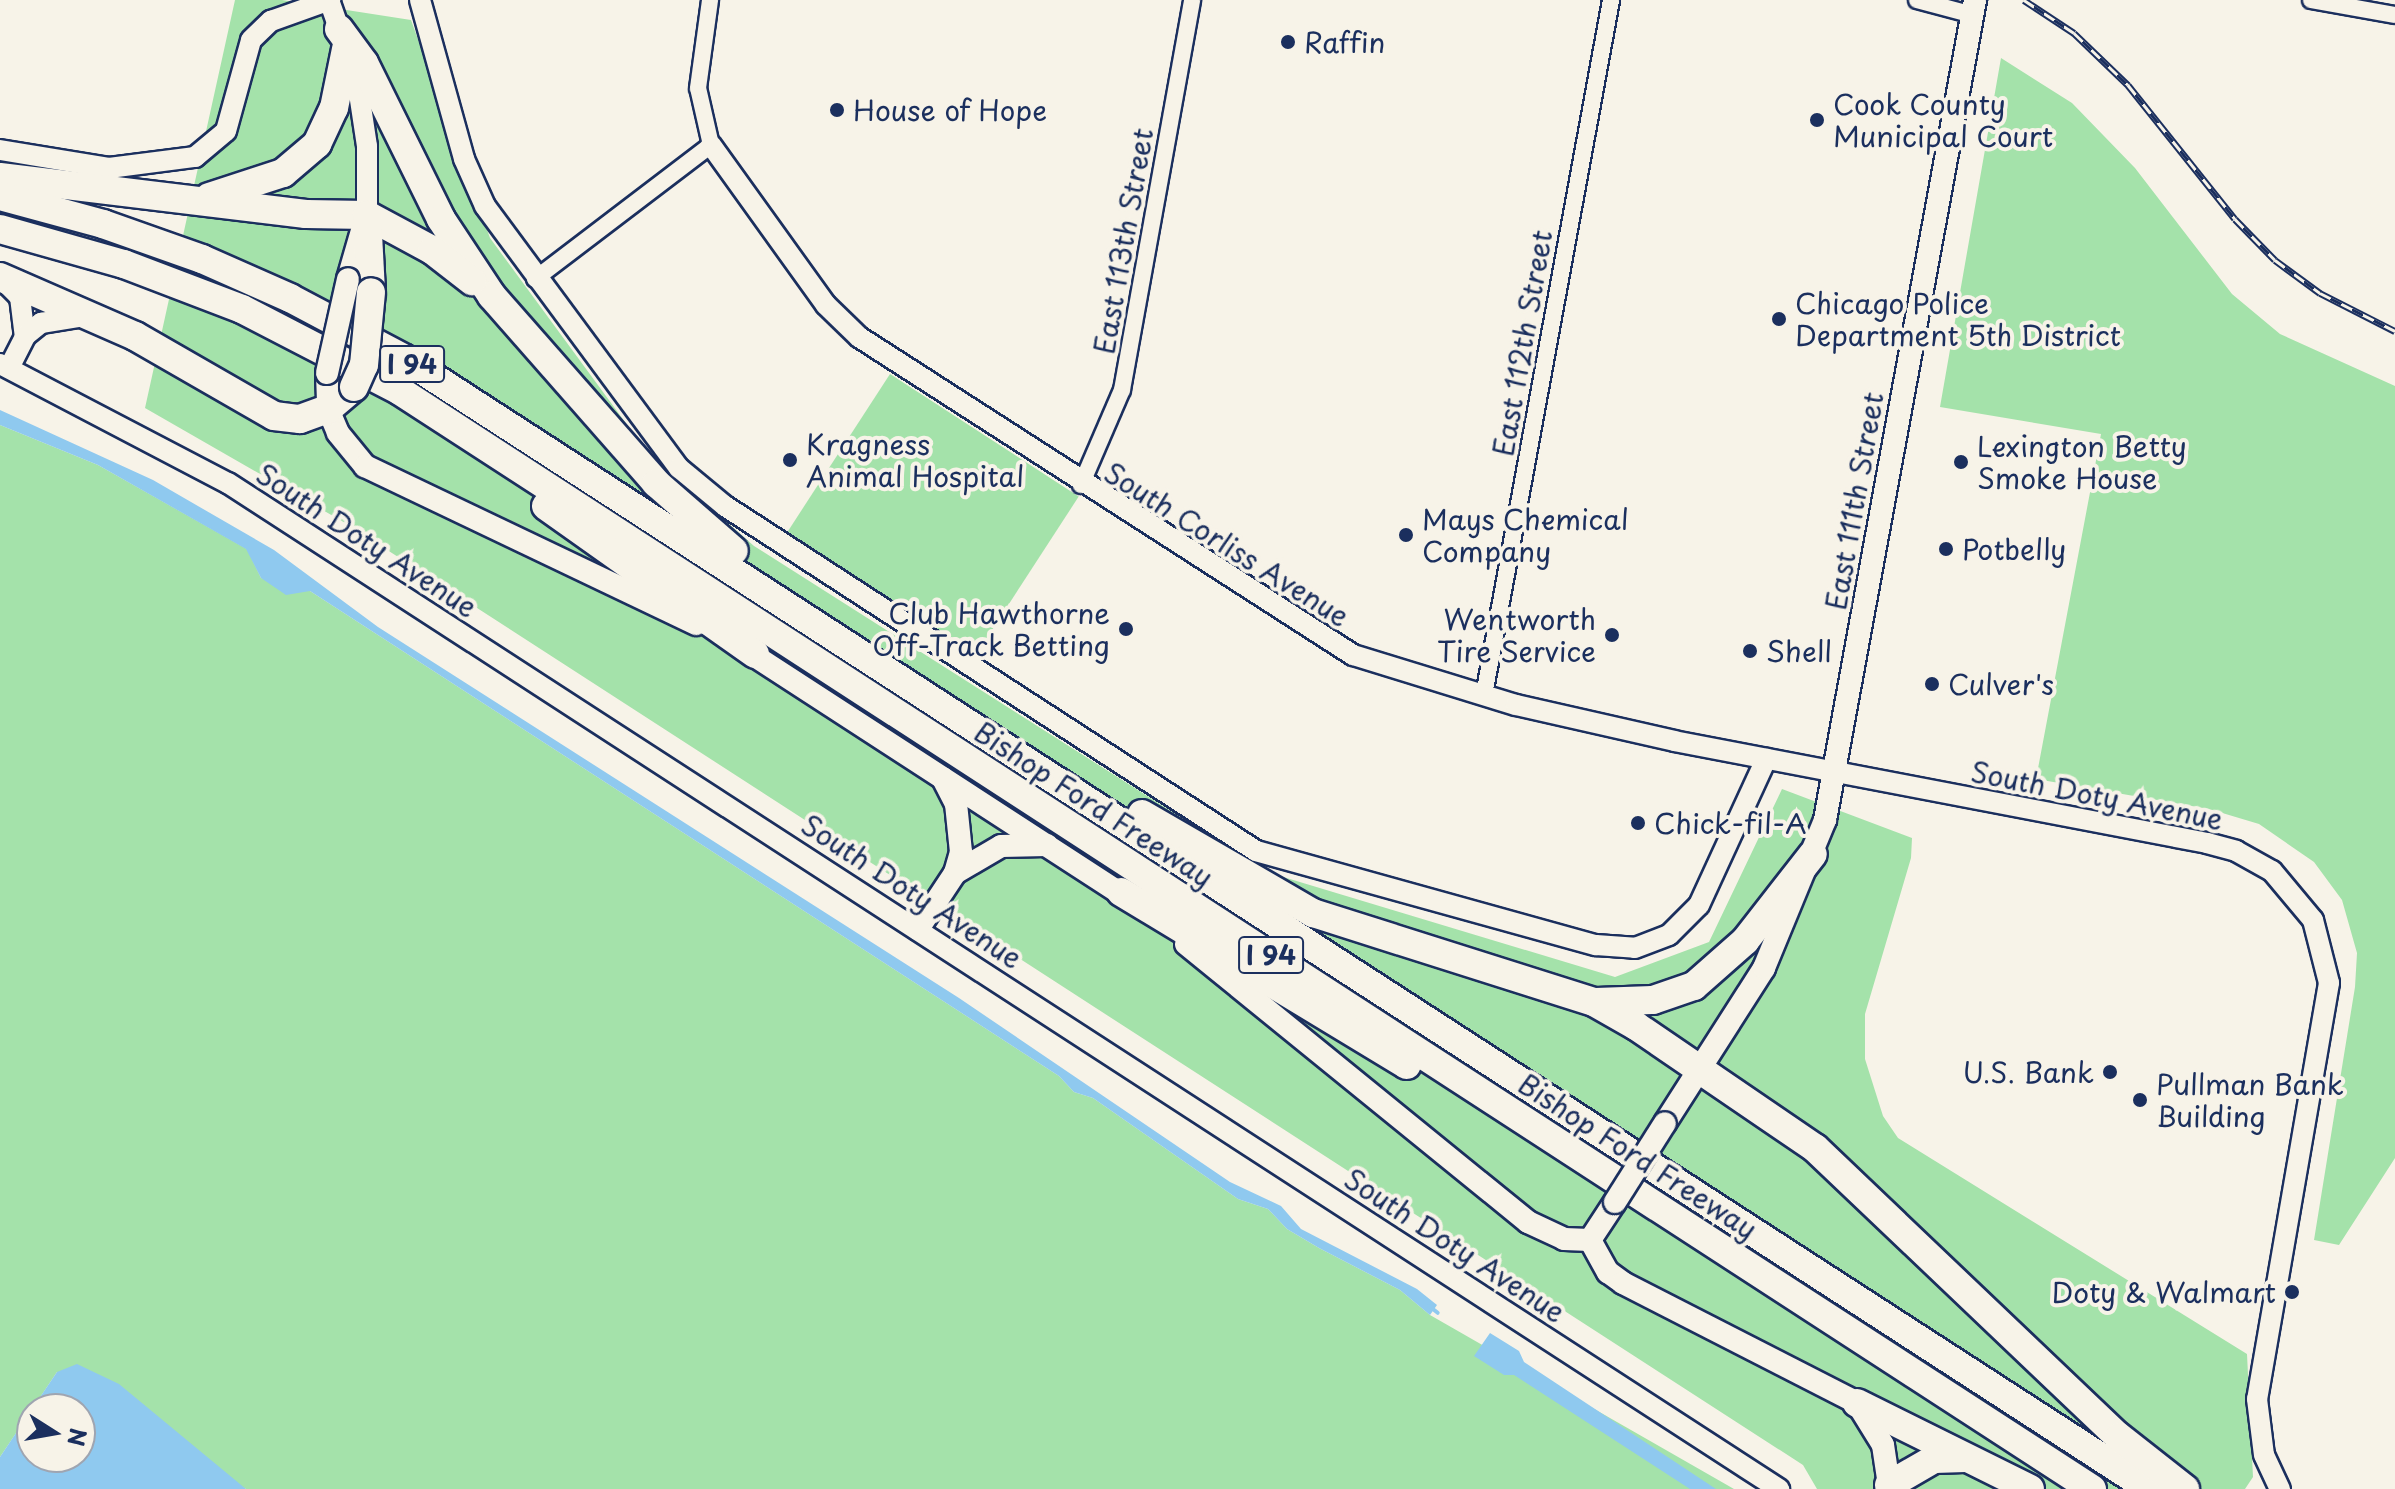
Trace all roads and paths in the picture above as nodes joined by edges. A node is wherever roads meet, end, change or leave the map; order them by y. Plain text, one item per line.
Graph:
1 (329, 0) edge
2 (420, 0) edge
3 (710, 0) edge
4 (1192, 0) edge
5 (1611, 0) edge
6 (1917, 0) edge
7 (2311, 0) edge
8 (1974, 8) edge
9 (2395, 15) edge
10 (343, 39) junction
11 (711, 145) junction
12 (0, 150) edge
13 (0, 177) edge
14 (0, 196) edge
15 (185, 202) junction
16 (367, 215) junction
17 (0, 229) edge
18 (0, 277) edge
19 (535, 279) junction
20 (360, 286) junction
21 (492, 296) junction
22 (93, 316) junction
23 (25, 336) junction
24 (4, 366) edge
25 (328, 409) junction
26 (449, 422) junction
27 (1081, 485) junction
28 (787, 605) junction
29 (755, 654) junction
30 (1484, 695) junction
31 (1016, 753) junction
32 (1766, 759) junction
33 (1837, 774) junction
34 (943, 778) junction
35 (1048, 845) junction
36 (1813, 854) junction
37 (955, 873) junction
38 (1121, 892) junction
39 (918, 929) junction
40 (1594, 1002) junction
41 (1699, 1069) junction
42 (1524, 1119) junction
43 (1590, 1240) junction
44 (1857, 1403) junction
45 (1969, 1459) junction
46 (1888, 1487) edge
47 (1779, 1489) edge
48 (2030, 1489) edge
49 (2092, 1489) edge
50 (2150, 1489) edge
51 (2185, 1489) edge
52 (2280, 1489) edge

1 - 10 street
1 - 12 street
2 - 19 street
3 - 11 street
4 - 27 street, East 113th Street
5 - 30 street, East 112th Street
6 - 8 street
7 - 9 street
8 - 33 main road, East 111th Street
10 - 15 highway
10 - 16 street
10 - 21 highway
11 - 19 street
11 - 27 street, South Corliss Avenue
13 - 15 highway
14 - 28 highway, Bishop Ford Freeway / I 94
15 - 16 highway
16 - 20 highway
16 - 21 highway
17 - 26 highway, Bishop Ford Freeway / I 94
18 - 22 highway
18 - 23 street
19 - 32 street
20 - 25 main road, bridge
20 - 25 highway, bridge
21 - 28 highway
22 - 23 street
22 - 25 highway
23 - 24 street
24 - 39 street, South Doty Avenue
25 - 29 main road
26 - 29 highway
26 - 42 highway, Bishop Ford Freeway / I 94
27 - 30 street, South Corliss Avenue
28 - 31 highway, Bishop Ford Freeway / I 94
29 - 34 main road
30 - 32 street, South Corliss Avenue
31 - 40 highway
31 - 50 highway, Bishop Ford Freeway / I 94
32 - 33 street, South Corliss Avenue
33 - 36 main road, East 111th Street
33 - 52 street, South Doty Avenue
34 - 35 main road
34 - 37 main road
35 - 37 main road
35 - 38 main road
36 - 40 highway
36 - 41 main road, East 111th Street
37 - 39 main road
38 - 42 highway
38 - 43 main road
39 - 47 street, South Doty Avenue
40 - 41 highway
41 - 43 main road, East 111th Street, bridge
41 - 51 highway
42 - 49 highway, Bishop Ford Freeway / I 94
43 - 44 main road
44 - 45 highway
44 - 46 main road
45 - 46 highway
45 - 48 highway

